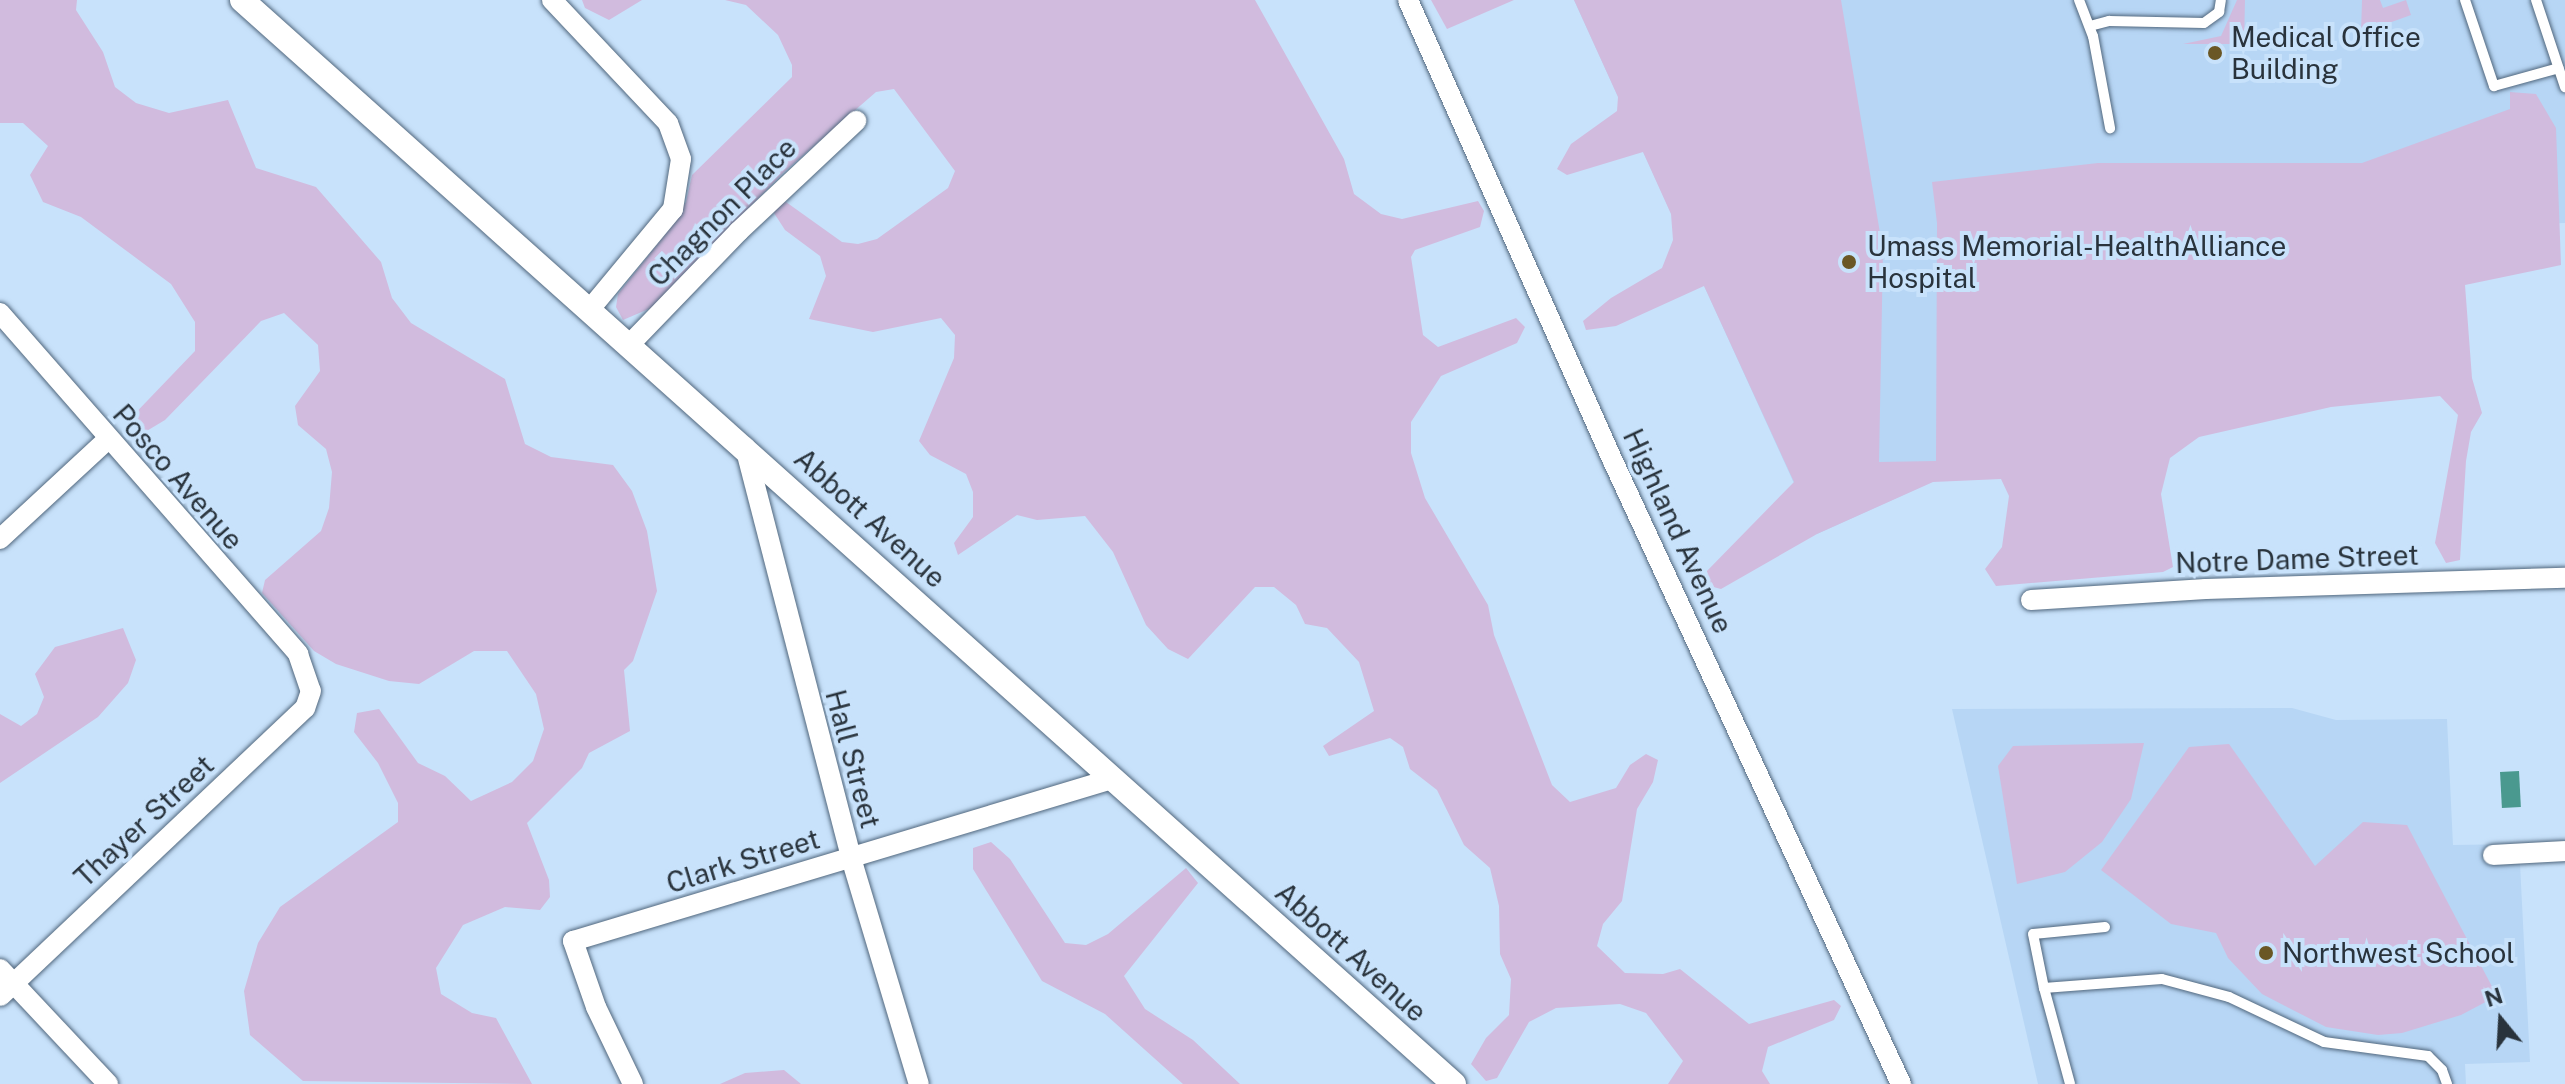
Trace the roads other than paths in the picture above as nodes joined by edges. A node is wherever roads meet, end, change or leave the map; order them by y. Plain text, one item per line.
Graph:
1 (242, 0) edge
2 (552, 0) edge
3 (1408, 0) edge
4 (2079, 0) edge
5 (2221, 0) edge
6 (2465, 0) edge
7 (2536, 0) edge
8 (2090, 26) junction
9 (2559, 68) junction
10 (2565, 87) edge
11 (856, 121) dead end
12 (2110, 128) dead end
13 (590, 309) junction
14 (0, 313) edge
15 (630, 344) junction
16 (107, 440) junction
17 (745, 445) junction
18 (0, 539) edge
19 (2565, 578) edge
20 (2031, 600) dead end
21 (309, 679) joint
22 (1112, 779) junction
23 (2565, 851) edge
24 (2493, 855) dead end
25 (851, 858) junction
26 (2105, 927) dead end
27 (5, 982) edge
28 (2044, 988) junction
29 (108, 1084) edge
30 (633, 1084) edge
31 (919, 1084) edge
32 (1454, 1084) edge
33 (1901, 1084) edge
34 (2070, 1084) edge
35 (2447, 1084) edge

1 - 13 street, Abbott Avenue
2 - 13 street
3 - 33 street, Highland Avenue
4 - 8 lane
5 - 8 lane
6 - 9 lane
7 - 9 lane
8 - 12 lane
9 - 10 lane
11 - 15 street, Chagnon Place
13 - 15 street, Abbott Avenue
14 - 16 street, Posco Avenue
15 - 17 street, Abbott Avenue
16 - 18 street
16 - 21 street, Posco Avenue
17 - 22 street, Abbott Avenue
17 - 25 street, Hall Street
19 - 20 street, Notre Dame Street
21 - 27 street, Thayer Street
22 - 25 street, Clark Street
22 - 32 street, Abbott Avenue
23 - 24 street
25 - 30 street, Clark Street
25 - 31 street, Hall Street
26 - 28 lane
27 - 29 street
28 - 34 lane
28 - 35 lane

